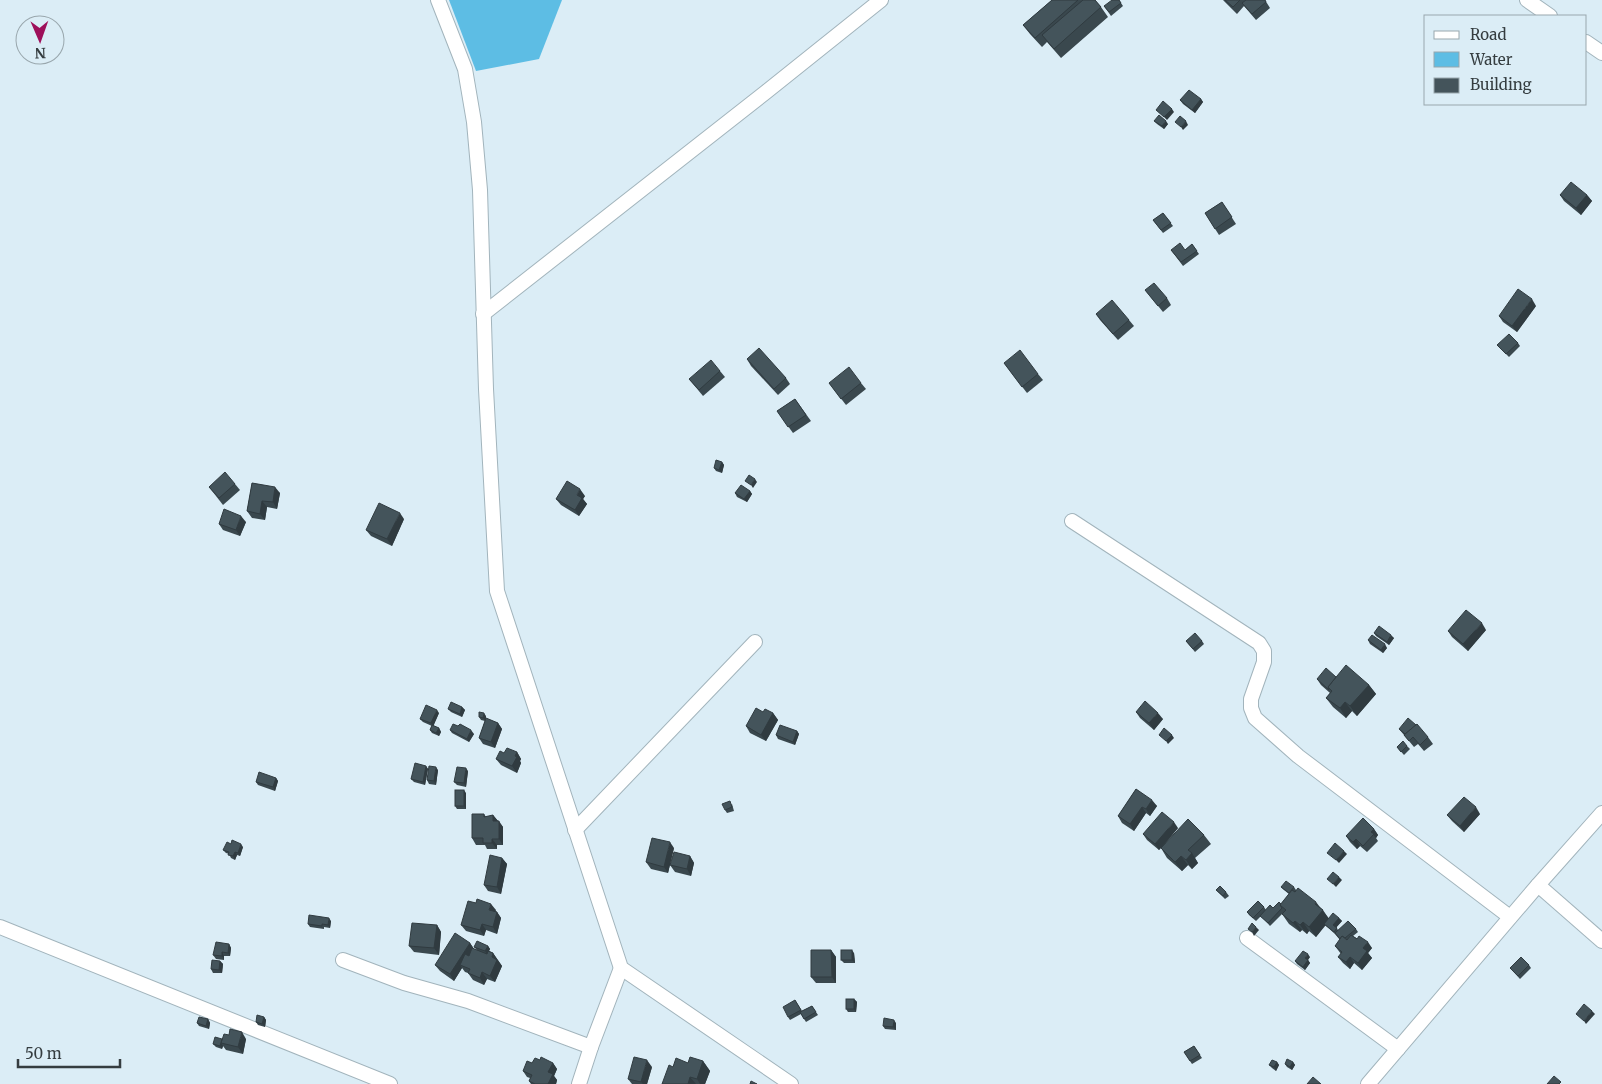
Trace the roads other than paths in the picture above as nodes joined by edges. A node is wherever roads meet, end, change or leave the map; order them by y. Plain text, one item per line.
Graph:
1 (438, 0) edge
2 (881, 0) edge
3 (1527, 0) edge
4 (1549, 15) edge
5 (1587, 43) edge
6 (1602, 53) edge
7 (484, 314) junction
8 (1072, 521) dead end
9 (755, 642) dead end
10 (1602, 813) edge
11 (576, 830) junction
12 (1538, 885) junction
13 (1510, 918) junction
14 (0, 927) edge
15 (1247, 938) dead end
16 (1602, 942) edge
17 (343, 960) dead end
18 (621, 968) junction
19 (591, 1046) junction
20 (1398, 1049) junction
21 (390, 1084) edge
22 (579, 1084) edge
23 (791, 1084) edge
24 (1368, 1084) edge

1 - 7 street
2 - 7 street
3 - 4 street
5 - 6 street
7 - 11 street
8 - 13 street
9 - 11 street
10 - 12 street
11 - 18 street
12 - 13 street
12 - 16 street
13 - 20 street
14 - 21 street
15 - 20 street
17 - 19 street
18 - 19 street
18 - 23 street
19 - 22 street
20 - 24 street

